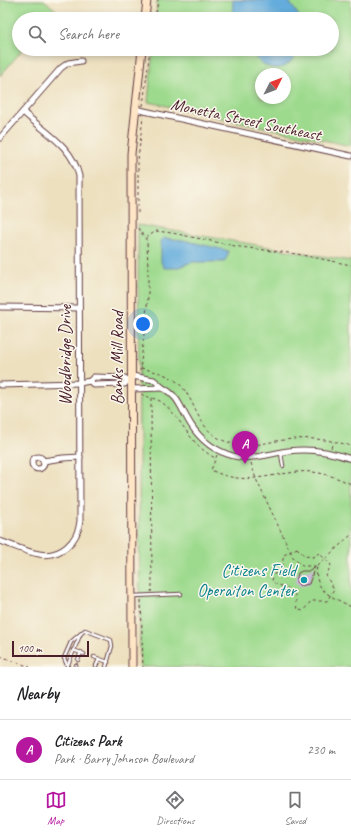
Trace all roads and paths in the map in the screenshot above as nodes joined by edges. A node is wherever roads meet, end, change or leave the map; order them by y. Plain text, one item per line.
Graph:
1 (147, 0) edge
2 (158, 0) edge
3 (146, 12) edge
4 (156, 12) edge
5 (141, 56) edge
6 (149, 56) edge
7 (81, 61) dead end
8 (135, 109) junction
9 (143, 111) junction
10 (23, 112) junction
11 (0, 138) edge
12 (351, 156) edge
13 (138, 215) dead end
14 (138, 222) dead end
15 (146, 238) junction
16 (351, 265) edge
17 (0, 306) edge
18 (80, 308) junction
19 (141, 368) junction
20 (133, 382) junction
21 (79, 383) junction
22 (0, 385) edge
23 (163, 388) junction
24 (151, 398) junction
25 (224, 441) junction
26 (333, 441) junction
27 (351, 446) edge
28 (219, 451) junction
29 (281, 452) junction
30 (330, 453) junction
31 (80, 457) junction
32 (216, 458) junction
33 (251, 458) junction
34 (351, 459) edge
35 (43, 461) dead end
36 (283, 466) dead end
37 (256, 479) junction
38 (351, 484) edge
39 (351, 535) edge
40 (0, 541) edge
41 (290, 552) junction
42 (326, 558) junction
43 (316, 566) junction
44 (181, 594) dead end
45 (330, 595) junction
46 (133, 596) junction
47 (144, 597) junction
48 (351, 606) edge
49 (81, 633) junction
50 (73, 650) junction
51 (0, 656) edge
52 (94, 657) dead end
53 (99, 659) junction
54 (78, 660) dead end
55 (108, 662) junction
56 (67, 666) edge
57 (96, 666) edge
58 (30, 667) edge
59 (106, 667) edge
60 (132, 667) edge
61 (143, 667) edge

1 - 3 street
2 - 4 path
5 - 8 street, Banks Mill Road
6 - 9 path
7 - 10 street
8 - 9 street, Monetta Street Southeast
8 - 20 street, Banks Mill Road
9 - 12 street, Monetta Street Southeast
9 - 13 path
10 - 11 street
10 - 18 street, Woodbridge Drive
14 - 15 path
15 - 16 path
15 - 19 path
17 - 18 street
18 - 21 street, Woodbridge Drive
19 - 20 path
19 - 25 path
20 - 21 street
20 - 23 street
20 - 23 street
20 - 24 path
20 - 46 street, Banks Mill Road
21 - 22 street
21 - 31 street, Woodbridge Drive
23 - 28 street
24 - 32 path
24 - 47 path
25 - 26 path
25 - 28 path
26 - 27 path
26 - 30 path
28 - 32 path
28 - 33 street
29 - 30 street
29 - 33 street
29 - 36 lane
30 - 34 street
31 - 35 street
31 - 40 street, Woodbridge Drive
32 - 37 path
33 - 37 path
37 - 38 path
37 - 41 path
39 - 42 path
41 - 42 path
41 - 43 path
41 - 45 path
42 - 43 path
42 - 45 path
43 - 45 path
44 - 47 lane
45 - 48 path
46 - 47 lane
46 - 60 street, Banks Mill Road
47 - 61 path
49 - 50 lane
49 - 55 lane
49 - 56 lane
50 - 54 lane
50 - 56 lane
51 - 58 path
52 - 53 lane
53 - 55 lane
53 - 57 lane
55 - 59 lane

